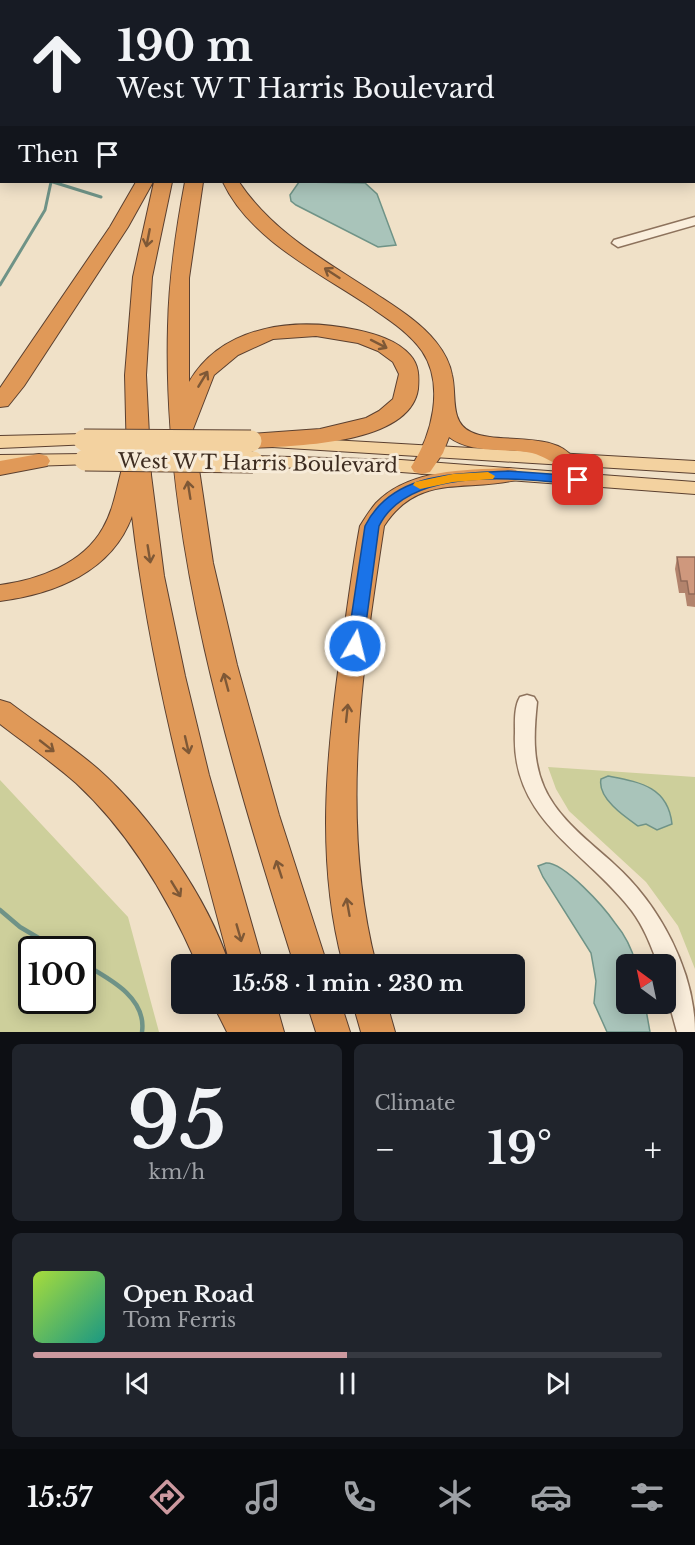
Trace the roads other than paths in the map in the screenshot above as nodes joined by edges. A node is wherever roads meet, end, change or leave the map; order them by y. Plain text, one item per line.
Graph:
1 (143, 183) edge
2 (163, 183) edge
3 (194, 183) edge
4 (232, 183) edge
5 (695, 221) edge
6 (695, 231) edge
7 (0, 401) edge
8 (444, 406) junction
9 (183, 433) junction
10 (0, 442) edge
11 (84, 450) junction
12 (252, 452) junction
13 (137, 454) junction
14 (429, 459) junction
15 (563, 459) junction
16 (39, 460) junction
17 (0, 461) edge
18 (695, 467) edge
19 (0, 468) edge
20 (508, 475) junction
21 (695, 488) edge
22 (0, 593) edge
23 (526, 702) dead end
24 (0, 710) edge
25 (208, 954) edge
26 (245, 954) edge
27 (308, 954) edge
28 (357, 954) edge
29 (235, 1014) edge
30 (262, 1014) edge
31 (327, 1014) edge
32 (373, 1014) edge
33 (244, 1032) edge
34 (267, 1032) edge
35 (333, 1032) edge
36 (378, 1032) edge
37 (689, 1032) edge

1 - 7 highway
2 -> 13 highway
3 - 9 highway
8 -> 4 highway
5 - 6 street
8 - 14 highway
8 - 15 highway
9 -> 12 highway
27 -> 9 highway
10 - 11 main road, West W T Harris Boulevard
11 - 12 main road, West W T Harris Boulevard, bridge
11 - 16 main road, West W T Harris Boulevard
12 - 14 main road, West W T Harris Boulevard
13 - 22 highway
13 -> 26 highway
14 - 15 main road, West W T Harris Boulevard
14 - 20 main road, West W T Harris Boulevard
15 - 18 main road, West W T Harris Boulevard
16 - 17 main road, West W T Harris Boulevard
16 - 19 highway
20 - 21 main road, West W T Harris Boulevard
28 -> 20 highway
23 - 37 street
24 -> 25 highway
29 - 33 highway
30 - 34 highway
31 - 35 highway
32 - 36 highway

